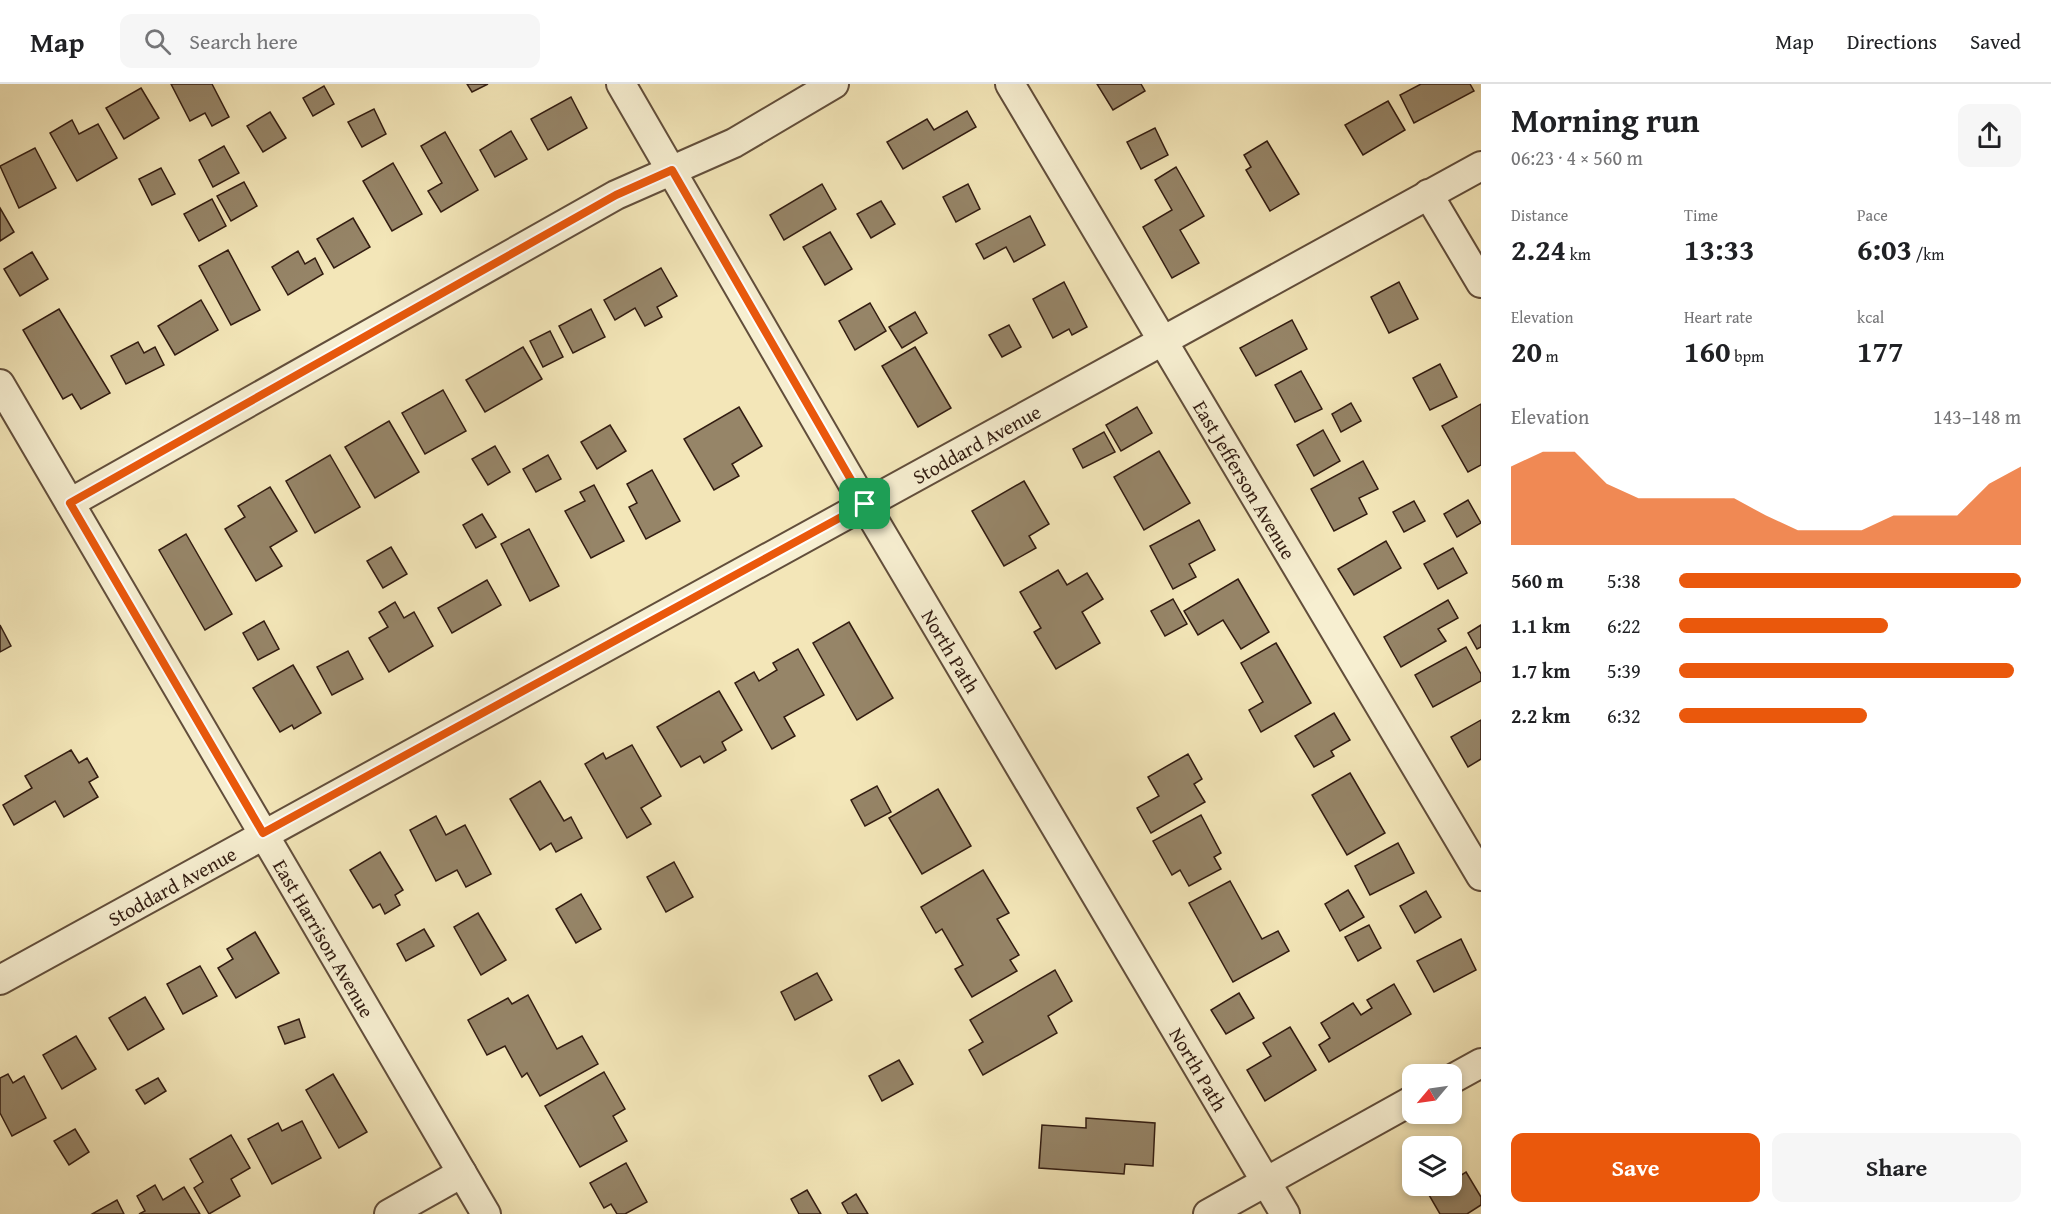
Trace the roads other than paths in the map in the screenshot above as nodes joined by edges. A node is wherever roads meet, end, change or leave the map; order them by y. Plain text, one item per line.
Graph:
1 (621, 84) edge
2 (834, 84) edge
3 (1010, 84) edge
4 (1481, 166) edge
5 (672, 170) junction
6 (1428, 194) junction
7 (1481, 283) edge
8 (1162, 342) junction
9 (0, 384) edge
10 (70, 503) junction
11 (865, 504) junction
12 (263, 833) junction
13 (1481, 876) edge
14 (0, 980) edge
15 (1481, 1062) edge
16 (1462, 1073) edge
17 (1402, 1106) edge
18 (462, 1173) junction
19 (1266, 1182) junction
20 (389, 1214) edge
21 (486, 1214) edge
22 (1208, 1214) edge
23 (1285, 1214) edge

1 - 5 street, North Path
2 - 5 street
3 - 8 street, East Jefferson Avenue
4 - 6 street, Stoddard Avenue
5 - 10 street
5 - 11 street, North Path
6 - 7 street
6 - 8 street, Stoddard Avenue
8 - 11 street, Stoddard Avenue
8 - 13 street, East Jefferson Avenue
9 - 10 street, East Harrison Avenue
10 - 12 street, East Harrison Avenue
11 - 12 street, Stoddard Avenue
11 - 19 street, North Path
12 - 14 street, Stoddard Avenue
12 - 18 street, East Harrison Avenue
15 - 16 street
17 - 19 street
18 - 20 street
18 - 21 street, East Harrison Avenue
19 - 22 street
19 - 23 street, North Path

